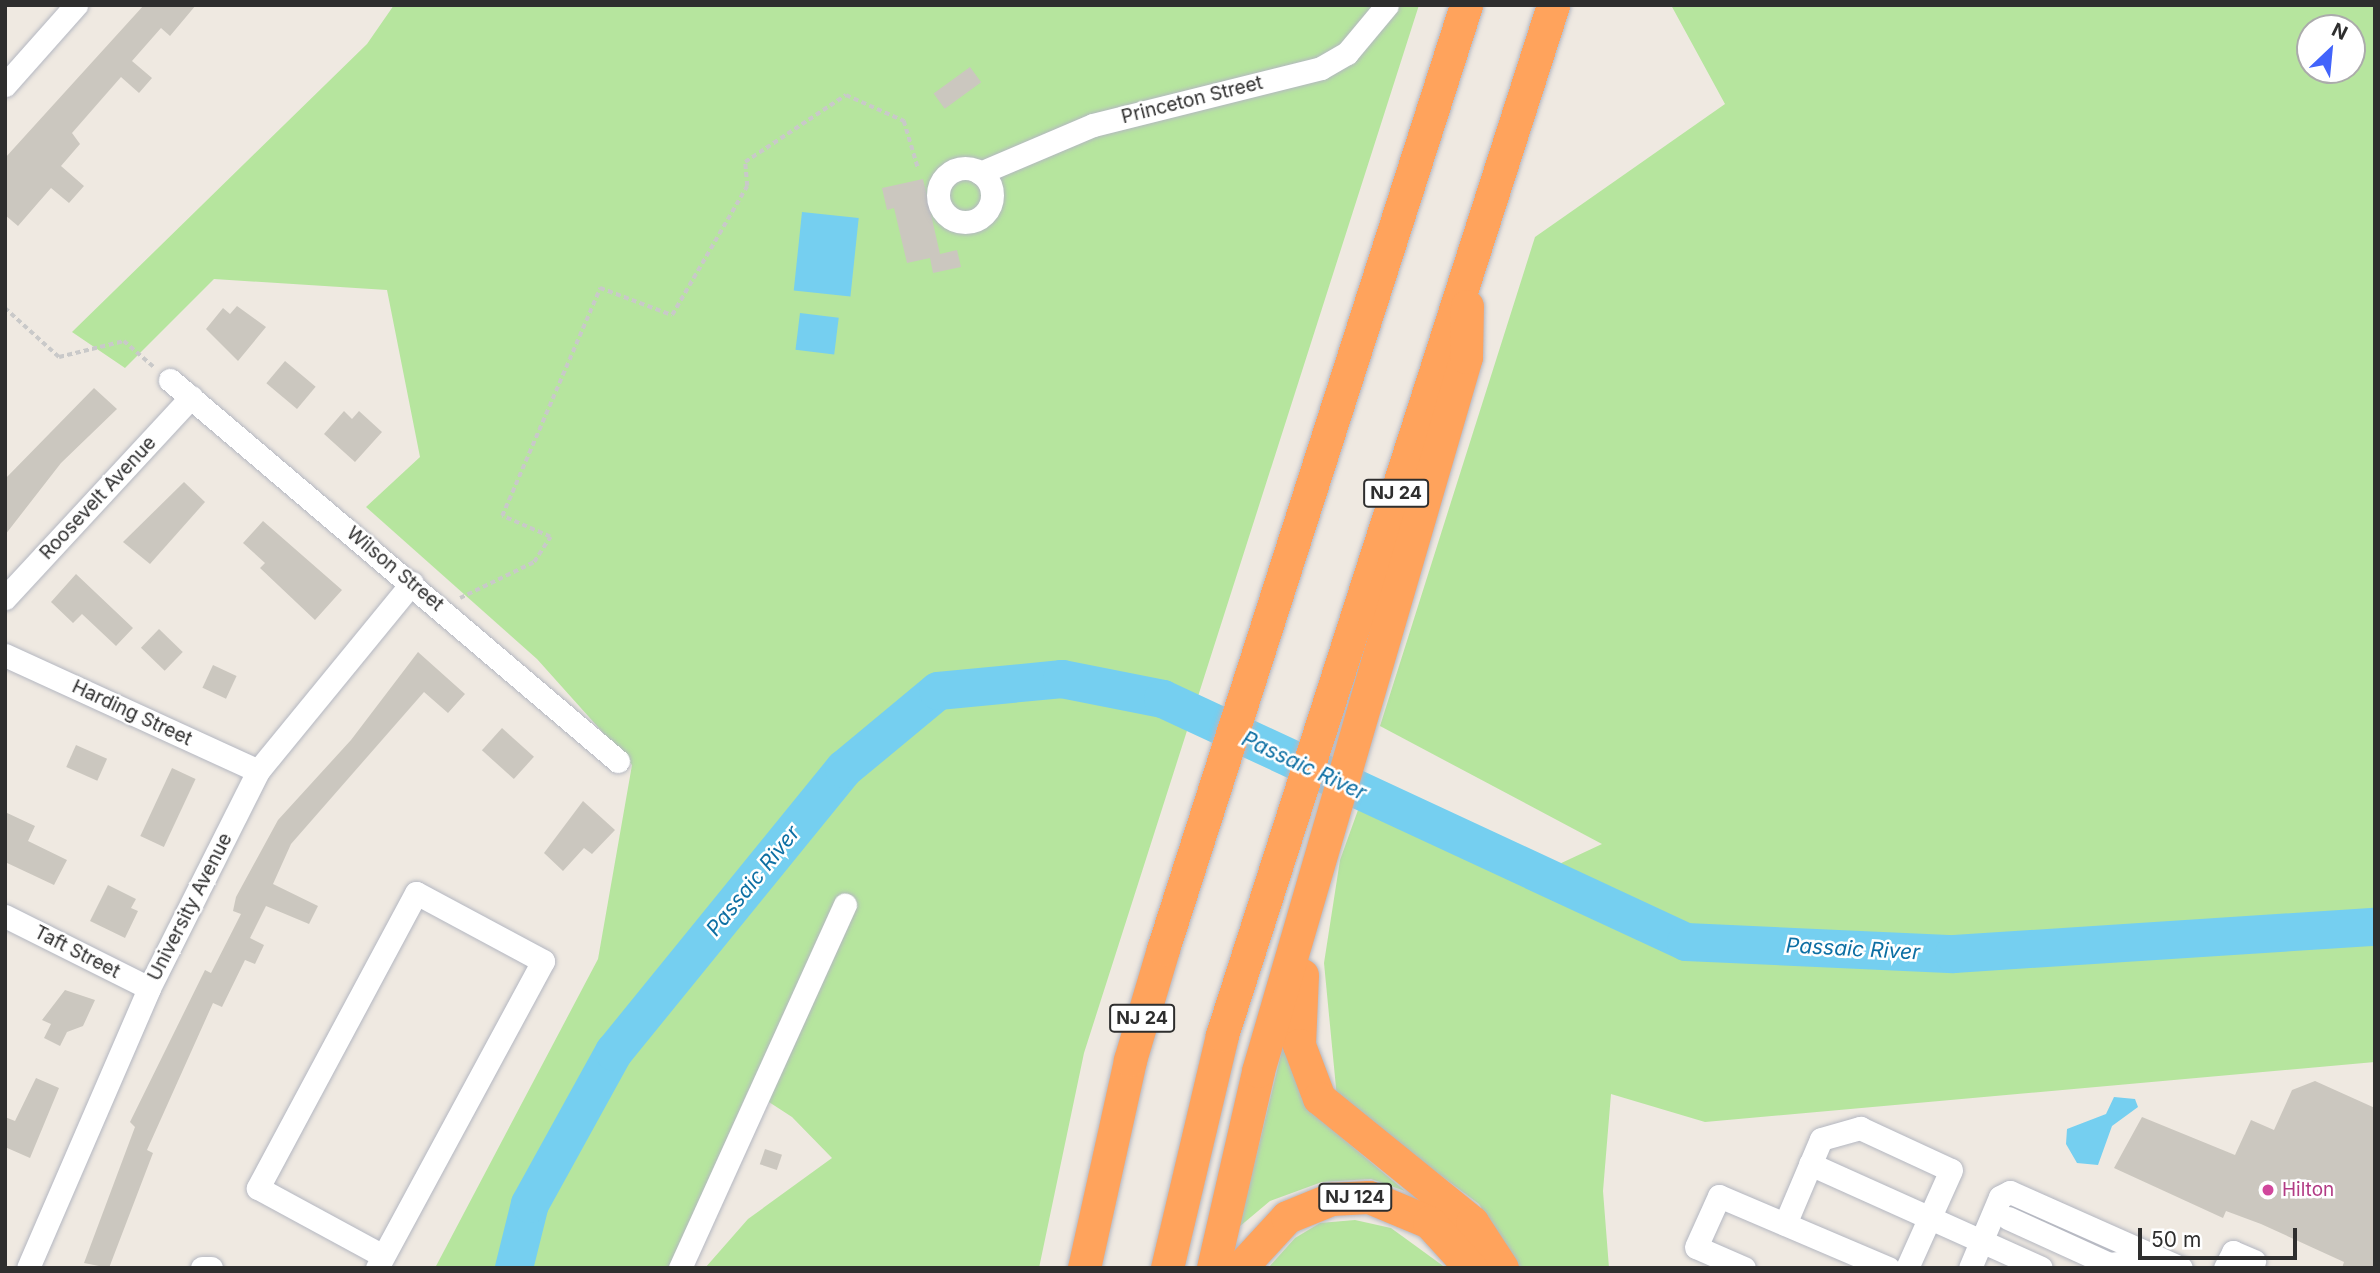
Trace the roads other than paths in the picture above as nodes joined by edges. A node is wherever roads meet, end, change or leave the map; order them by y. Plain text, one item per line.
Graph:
1 (76, 5) edge
2 (1387, 5) edge
3 (1466, 5) edge
4 (1553, 5) edge
5 (5, 85) edge
6 (979, 173) dead end
7 (1468, 269) junction
8 (164, 375) road end
9 (191, 397) junction
10 (412, 583) junction
11 (5, 598) edge
12 (5, 655) edge
13 (618, 761) dead end
14 (258, 771) junction
15 (845, 905) dead end
16 (5, 916) edge
17 (1306, 918) junction
18 (149, 988) junction
19 (1810, 1164) junction
20 (1930, 1218) junction
21 (2008, 1218) dead end
22 (1785, 1224) junction
23 (1981, 1241) junction
24 (2254, 1261) dead end
25 (380, 1262) edge
26 (2170, 1263) edge
27 (2110, 1266) edge
28 (28, 1268) edge
29 (202, 1268) edge
30 (211, 1268) edge
31 (680, 1268) edge
32 (1084, 1268) edge
33 (1167, 1268) edge
34 (1213, 1268) edge
35 (1240, 1268) edge
36 (1471, 1268) edge
37 (1502, 1268) edge
38 (1744, 1268) edge
39 (1888, 1268) edge
40 (1907, 1268) edge
41 (1970, 1268) edge
42 (2041, 1268) edge
43 (2225, 1268) edge

1 - 5 street
2 - 6 street, Princeton Street
3 - 32 highway, NJ 24
4 - 7 highway, NJ 24
7 - 17 highway
7 - 33 highway, NJ 24
8 - 9 street, Wilson Street
9 - 10 street, Wilson Street
9 - 11 street, Roosevelt Avenue
10 - 13 street, Wilson Street
10 - 14 street, University Avenue
12 - 14 street, Harding Street
14 - 18 street, University Avenue
15 - 31 street
16 - 18 street, Taft Street
17 - 34 highway
17 - 37 highway
18 - 28 street, University Avenue
19 - 20 street
19 - 20 street
19 - 22 street
20 - 23 street
20 - 40 street
21 - 27 street
22 - 38 street
22 - 39 street
23 - 26 street
23 - 41 street
23 - 42 street
24 - 43 street
25 - 25 street
26 - 27 street
29 - 30 street
35 - 36 highway, NJ 124

